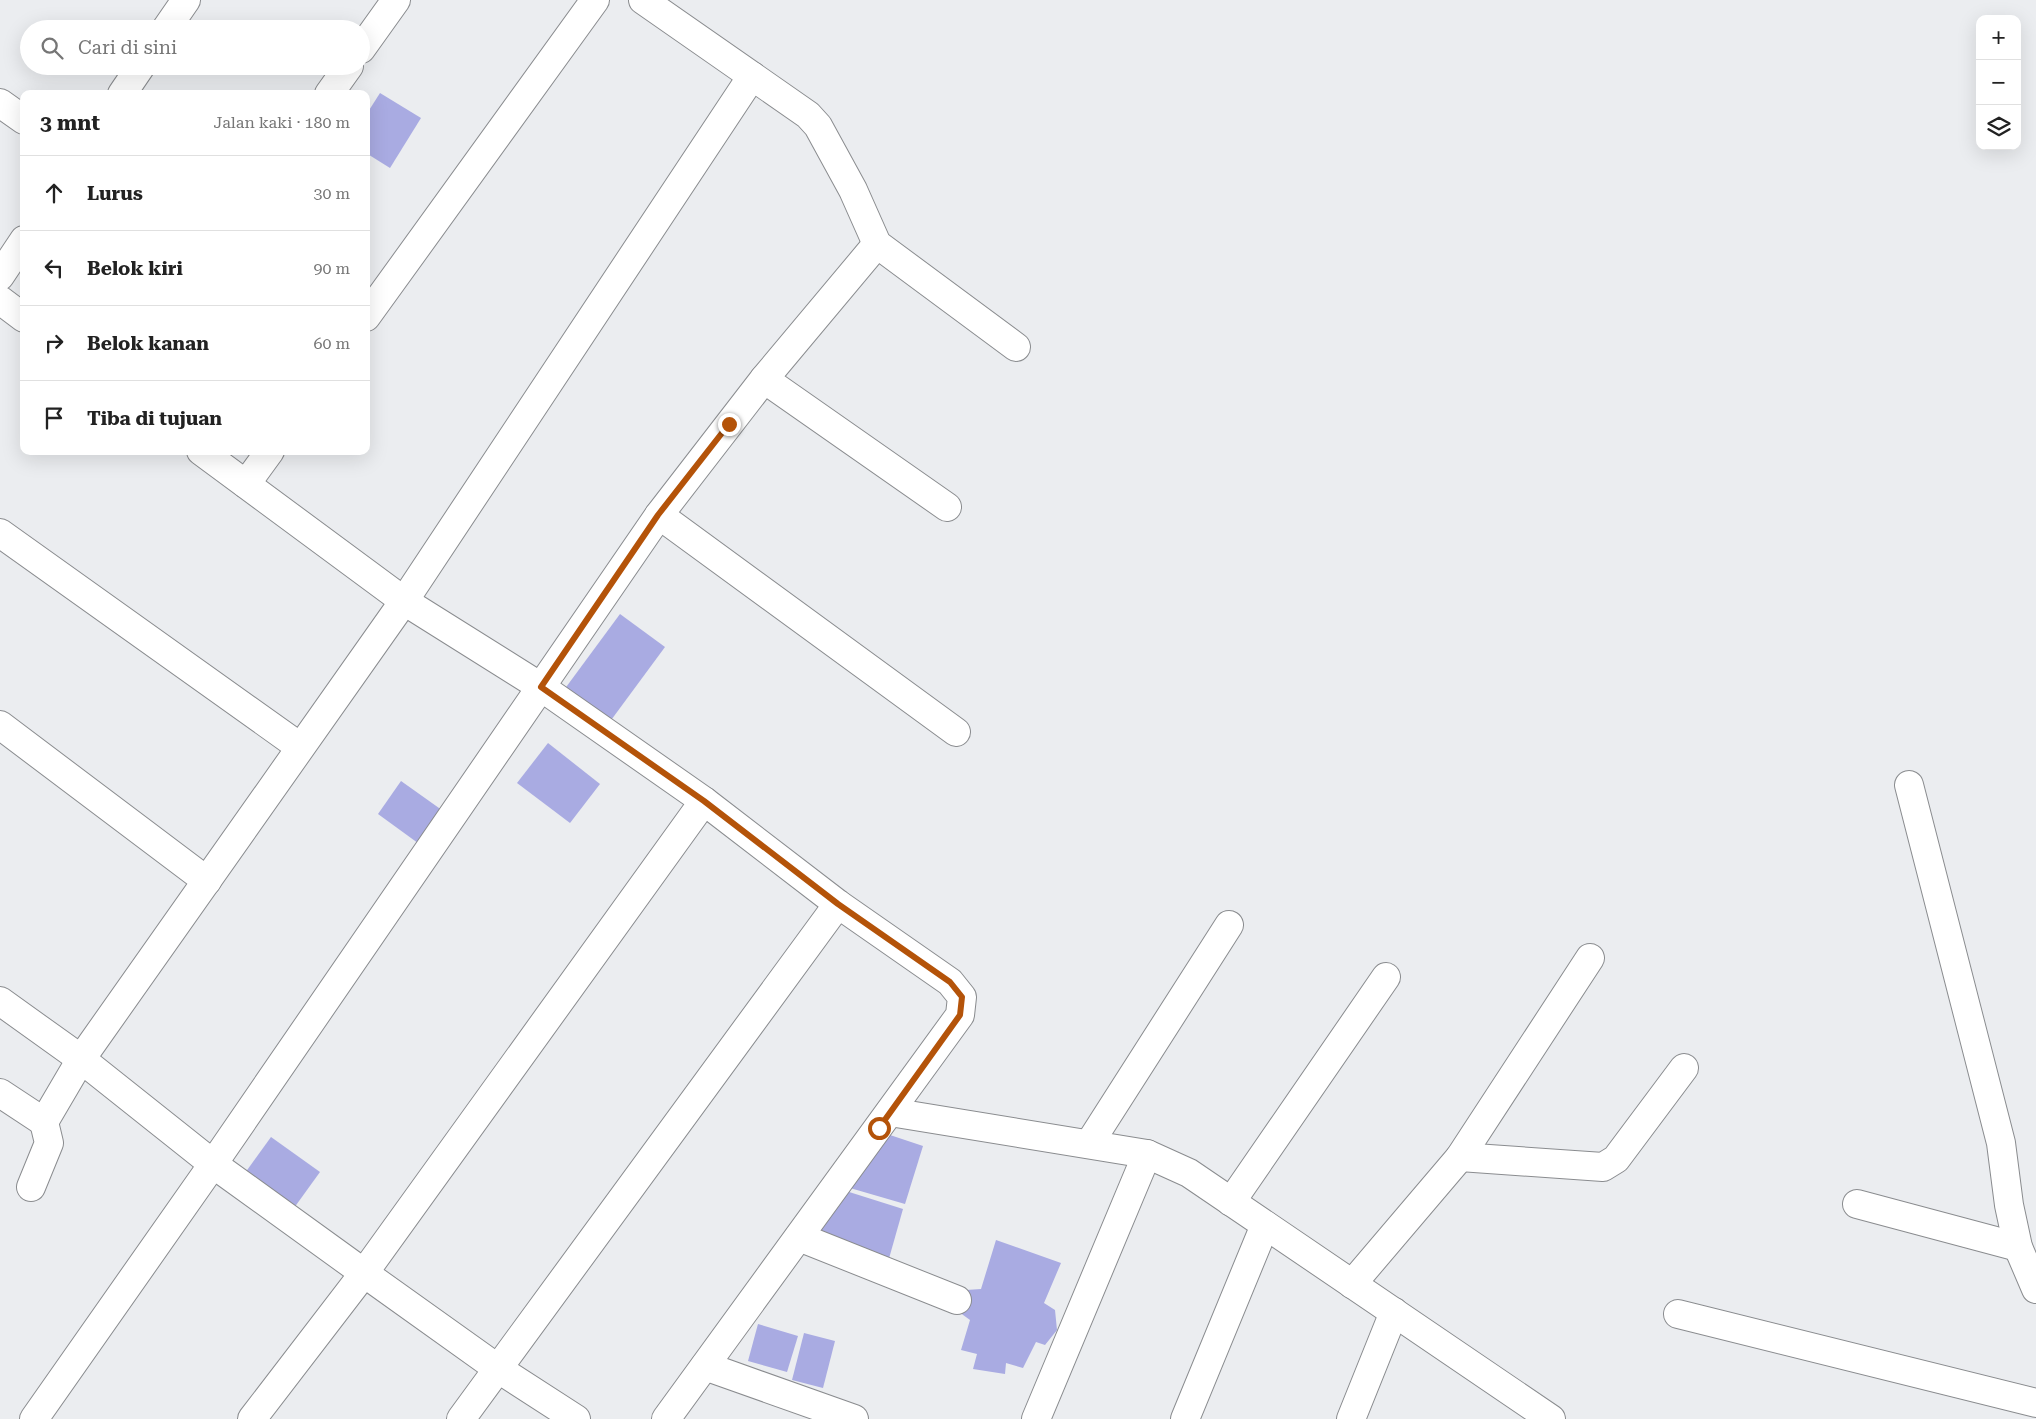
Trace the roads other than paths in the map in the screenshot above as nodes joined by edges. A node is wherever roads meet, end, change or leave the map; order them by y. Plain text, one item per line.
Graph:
1 (396, 0) edge
2 (595, 0) edge
3 (643, 0) edge
4 (370, 36) edge
5 (135, 75) edge
6 (343, 75) edge
7 (752, 76) junction
8 (125, 90) edge
9 (332, 90) edge
10 (0, 103) edge
11 (20, 117) edge
12 (878, 244) junction
13 (20, 246) edge
14 (0, 276) edge
15 (0, 300) edge
16 (370, 311) edge
17 (20, 315) edge
18 (1016, 347) dead end
19 (764, 379) junction
20 (206, 455) edge
21 (267, 455) edge
22 (246, 484) junction
23 (947, 507) dead end
24 (658, 515) junction
25 (0, 533) edge
26 (404, 601) junction
27 (541, 687) junction
28 (0, 725) edge
29 (956, 732) dead end
30 (300, 747) junction
31 (1910, 785) dead end
32 (704, 801) junction
33 (207, 882) junction
34 (838, 904) junction
35 (1229, 925) dead end
36 (1590, 958) dead end
37 (1386, 977) dead end
38 (0, 1001) edge
39 (81, 1059) junction
40 (1684, 1068) dead end
41 (0, 1093) edge
42 (890, 1112) junction
43 (44, 1122) junction
44 (1089, 1144) junction
45 (1147, 1154) junction
46 (1460, 1157) junction
47 (213, 1164) junction
48 (31, 1187) dead end
49 (1231, 1202) junction
50 (1856, 1204) dead end
51 (1264, 1224) junction
52 (799, 1237) junction
53 (2018, 1247) junction
54 (364, 1273) junction
55 (1352, 1284) junction
56 (2036, 1289) edge
57 (957, 1300) dead end
58 (1394, 1312) junction
59 (1678, 1314) dead end
60 (705, 1366) junction
61 (497, 1368) junction
62 (2036, 1403) edge
63 (1516, 1409) edge
64 (34, 1419) edge
65 (252, 1419) edge
66 (461, 1419) edge
67 (576, 1419) edge
68 (666, 1419) edge
69 (854, 1419) edge
70 (1036, 1419) edge
71 (1185, 1419) edge
72 (1351, 1419) edge
73 (1551, 1419) edge

1 - 4 street
2 - 16 street
3 - 7 street
5 - 8 street
6 - 9 street
7 - 12 street
7 - 26 street
10 - 11 street
12 - 18 street
12 - 19 street
13 - 14 street
15 - 17 street
19 - 23 street
19 - 24 street
20 - 22 street
21 - 22 street
22 - 26 street
24 - 27 street
24 - 29 street
25 - 30 street
26 - 27 street
26 - 30 street
27 - 32 street
27 - 47 street
28 - 33 street
30 - 33 street
31 - 53 street
32 - 34 street
32 - 54 street
33 - 39 street
34 - 42 street
34 - 61 street
35 - 44 street
36 - 46 street
37 - 49 street
38 - 39 street
39 - 43 street
39 - 47 street
40 - 46 street
41 - 43 street
42 - 44 street
42 - 52 street
43 - 48 street
44 - 45 street
45 - 49 street
45 - 70 street
46 - 55 street
47 - 54 street
47 - 64 street
49 - 51 street
50 - 53 street
51 - 55 street
51 - 71 street
52 - 57 street
52 - 60 street
53 - 56 street
54 - 61 street
54 - 65 street
55 - 58 street
58 - 63 street
58 - 72 street
59 - 62 street
60 - 68 street
60 - 69 street
61 - 66 street
61 - 67 street
63 - 73 street

